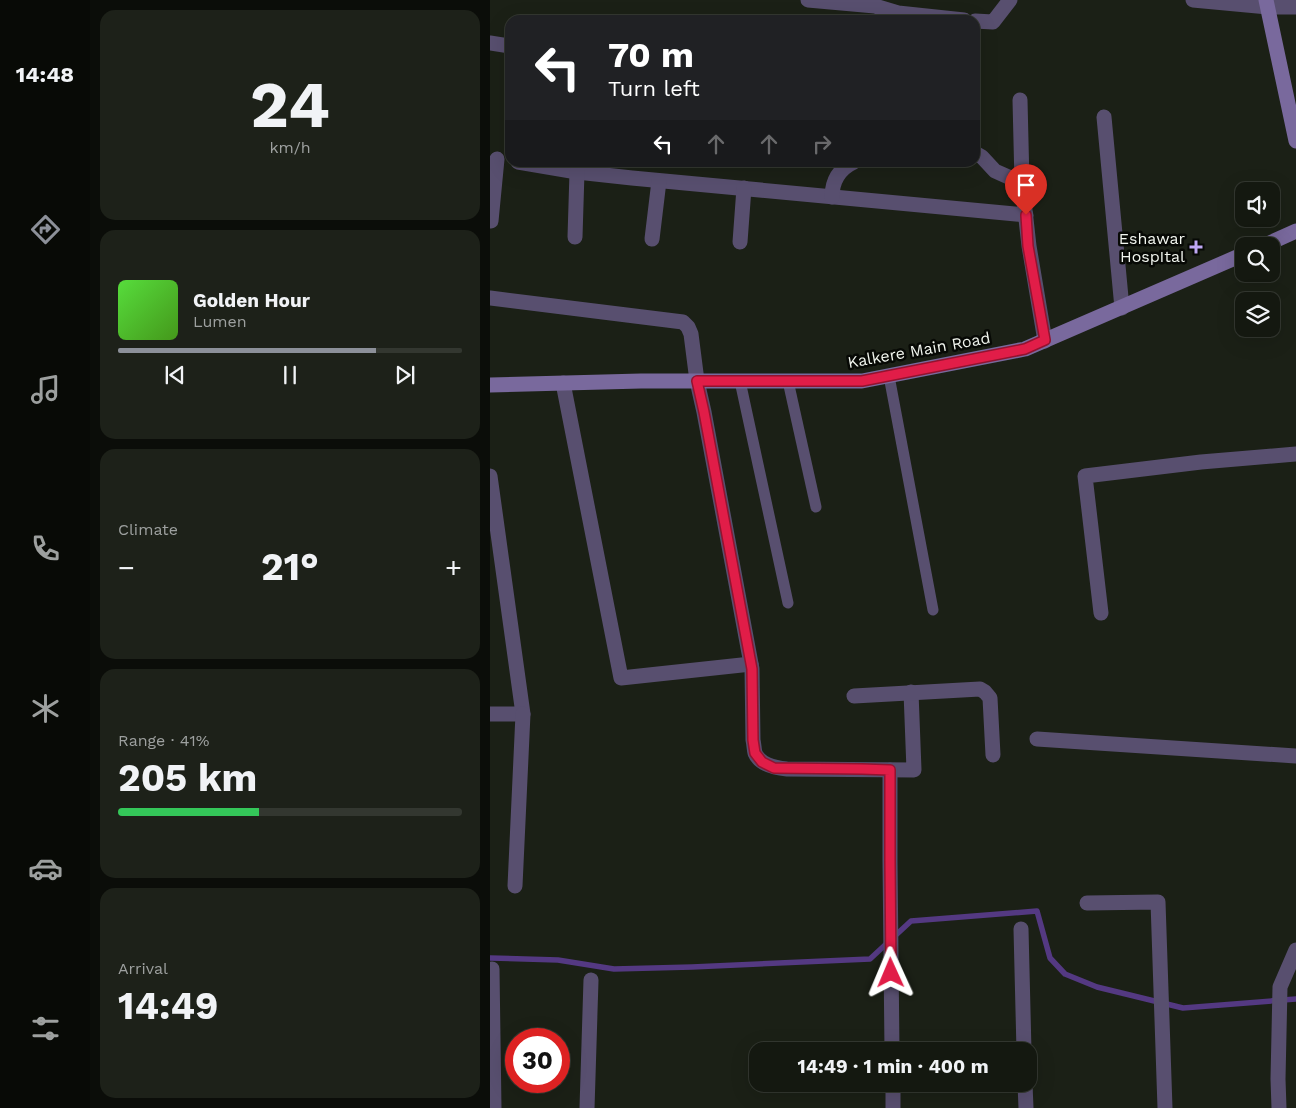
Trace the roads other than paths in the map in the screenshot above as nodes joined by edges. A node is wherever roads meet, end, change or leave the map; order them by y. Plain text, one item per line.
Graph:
1 (808, 0) edge
2 (1010, 0) edge
3 (1193, 0) edge
4 (876, 3) edge
5 (1267, 4) edge
6 (1296, 7) edge
7 (895, 15) edge
8 (980, 21) edge
9 (490, 43) edge
10 (505, 45) edge
11 (1020, 100) dead end
12 (1104, 117) dead end
13 (1296, 142) edge
14 (980, 156) edge
15 (499, 159) edge
16 (548, 167) edge
17 (845, 167) edge
18 (577, 172) junction
19 (659, 181) junction
20 (1022, 183) junction
21 (744, 188) junction
22 (832, 197) junction
23 (1026, 215) junction
24 (491, 221) edge
25 (1296, 231) edge
26 (575, 237) dead end
27 (1280, 238) edge
28 (652, 239) dead end
29 (740, 242) dead end
30 (1235, 258) edge
31 (490, 298) edge
32 (1122, 308) junction
33 (1045, 340) junction
34 (889, 376) junction
35 (697, 381) junction
36 (740, 381) junction
37 (788, 381) junction
38 (563, 383) junction
39 (490, 385) edge
40 (1296, 454) edge
41 (490, 476) edge
42 (816, 507) dead end
43 (788, 603) dead end
44 (933, 610) dead end
45 (1101, 613) dead end
46 (751, 664) junction
47 (911, 692) junction
48 (854, 696) dead end
49 (490, 714) edge
50 (523, 714) junction
51 (1037, 739) dead end
52 (992, 755) dead end
53 (1296, 756) edge
54 (890, 770) junction
55 (515, 886) dead end
56 (1087, 903) dead end
57 (1021, 929) dead end
58 (1296, 950) edge
59 (492, 969) dead end
60 (591, 980) dead end
61 (892, 1042) edge
62 (1024, 1042) edge
63 (893, 1092) edge
64 (1025, 1092) edge
65 (494, 1108) edge
66 (587, 1108) edge
67 (893, 1108) edge
68 (1026, 1108) edge
69 (1166, 1108) edge
70 (1280, 1108) edge

1 - 4 street
2 - 8 street
3 - 5 street
4 - 7 street
5 - 6 street
5 - 13 street
9 - 10 street
11 - 20 street
12 - 32 street
14 - 20 street
15 - 24 street
16 - 18 street
17 - 22 street
18 - 19 street
18 - 26 street
19 - 21 street
19 - 28 street
20 - 23 street
21 - 22 street
21 - 29 street
22 - 23 street
23 - 33 street
25 - 27 street
30 - 32 street, Kalkere Main Road
31 - 35 street
32 - 33 street, Kalkere Main Road
33 - 34 street, Kalkere Main Road
34 - 37 street, Kalkere Main Road
34 - 44 lane
35 - 36 street, Kalkere Main Road
35 - 38 street, Kalkere Main Road
35 - 46 street
36 - 37 street, Kalkere Main Road
36 - 43 lane
37 - 42 lane
38 - 39 street, Kalkere Main Road
38 - 46 street
40 - 45 street
41 - 50 street
46 - 54 street
47 - 48 street
47 - 52 street
47 - 54 street
49 - 50 street
50 - 55 street
51 - 53 street
54 - 61 street
56 - 69 street
57 - 62 street
58 - 70 street
59 - 65 street
60 - 66 street
63 - 67 street
64 - 68 street

